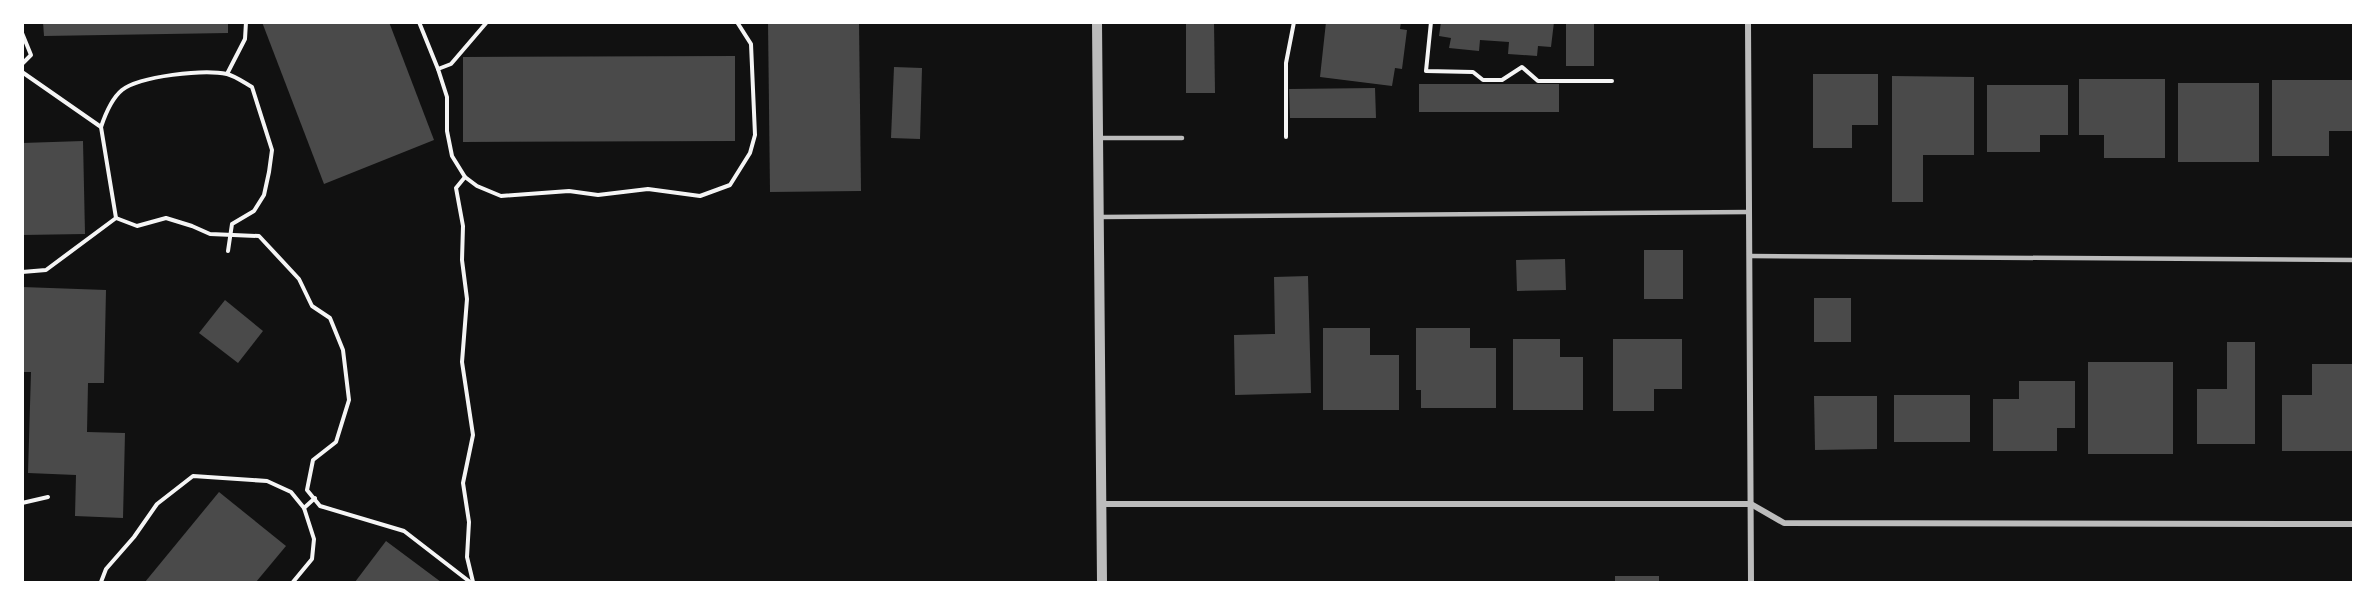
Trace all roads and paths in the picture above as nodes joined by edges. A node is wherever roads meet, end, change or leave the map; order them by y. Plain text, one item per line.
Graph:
1 (246, 22) edge
2 (419, 22) edge
3 (487, 22) edge
4 (737, 22) edge
5 (1097, 22) edge
6 (1294, 22) edge
7 (1431, 22) edge
8 (1748, 22) edge
9 (22, 33) edge
10 (22, 64) edge
11 (438, 69) junction
12 (22, 72) edge
13 (227, 74) junction
14 (1612, 81) dead end
15 (101, 127) junction
16 (1098, 138) junction
17 (1182, 138) dead end
18 (1286, 138) dead end
19 (465, 177) junction
20 (1749, 212) junction
21 (1099, 217) junction
22 (116, 218) junction
23 (229, 235) junction
24 (228, 251) dead end
25 (1750, 256) junction
26 (2354, 260) edge
27 (22, 272) edge
28 (48, 497) dead end
29 (315, 498) junction
30 (22, 503) edge
31 (1102, 504) junction
32 (1751, 504) junction
33 (304, 508) junction
34 (2354, 524) edge
35 (101, 582) edge
36 (293, 582) edge
37 (471, 582) edge
38 (1102, 582) edge
39 (1751, 582) edge

1 - 13 path
2 - 11 path
3 - 11 path
4 - 19 path
5 - 16 street
6 - 18 path
7 - 14 path
8 - 20 street
9 - 10 path
11 - 19 path
12 - 15 path
13 - 15 path
13 - 23 path
15 - 22 path
16 - 17 lane
16 - 21 street
19 - 37 path
20 - 21 lane
20 - 25 street
21 - 31 street
22 - 23 path
22 - 27 path
23 - 24 path
23 - 29 path
25 - 26 lane
25 - 32 street
28 - 30 path
29 - 33 path
29 - 37 path
31 - 32 street
31 - 38 street
32 - 34 street
32 - 39 street
33 - 35 path
33 - 36 path

